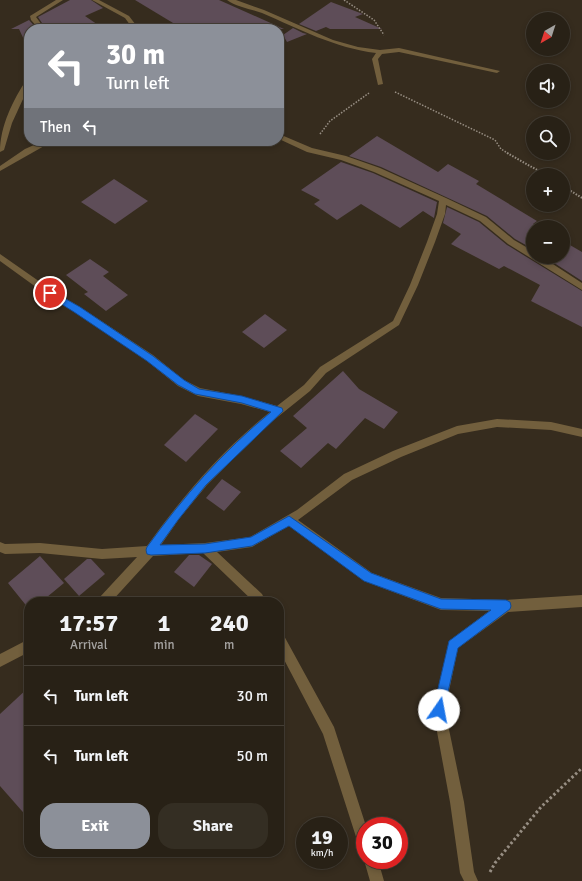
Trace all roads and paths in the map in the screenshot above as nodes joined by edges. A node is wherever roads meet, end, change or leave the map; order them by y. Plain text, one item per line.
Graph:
1 (60, 0) edge
2 (95, 0) edge
3 (230, 0) edge
4 (344, 0) edge
5 (38, 24) edge
6 (132, 24) edge
7 (380, 52) junction
8 (497, 71) dead end
9 (380, 84) junction
10 (24, 89) edge
11 (284, 138) edge
12 (38, 146) edge
13 (0, 150) edge
14 (310, 150) junction
15 (534, 168) edge
16 (0, 169) edge
17 (570, 190) edge
18 (582, 198) edge
19 (443, 200) junction
20 (526, 251) edge
21 (0, 257) edge
22 (547, 264) edge
23 (582, 287) edge
24 (279, 411) junction
25 (582, 433) edge
26 (289, 520) junction
27 (0, 547) edge
28 (205, 548) junction
29 (151, 550) junction
30 (108, 597) edge
31 (257, 597) edge
32 (582, 601) edge
33 (506, 606) junction
34 (284, 647) edge
35 (24, 648) edge
36 (0, 661) edge
37 (582, 768) edge
38 (357, 817) edge
39 (374, 869) edge
40 (488, 875) dead end
41 (377, 881) edge
42 (471, 881) edge

1 - 5 street
2 - 6 street
3 - 7 street
4 - 7 path
7 - 8 street
7 - 9 street
9 - 14 path
9 - 15 path
10 - 13 street
11 - 14 street
12 - 16 street
14 - 19 street
17 - 18 path
19 - 20 street
19 - 24 street
21 - 24 street
22 - 23 street
24 - 29 street
25 - 26 street
26 - 28 street
26 - 33 street
27 - 29 street
28 - 29 street
28 - 31 street
29 - 30 street
32 - 33 street
33 - 42 street
34 - 38 street
35 - 36 street
37 - 40 path
39 - 41 street

